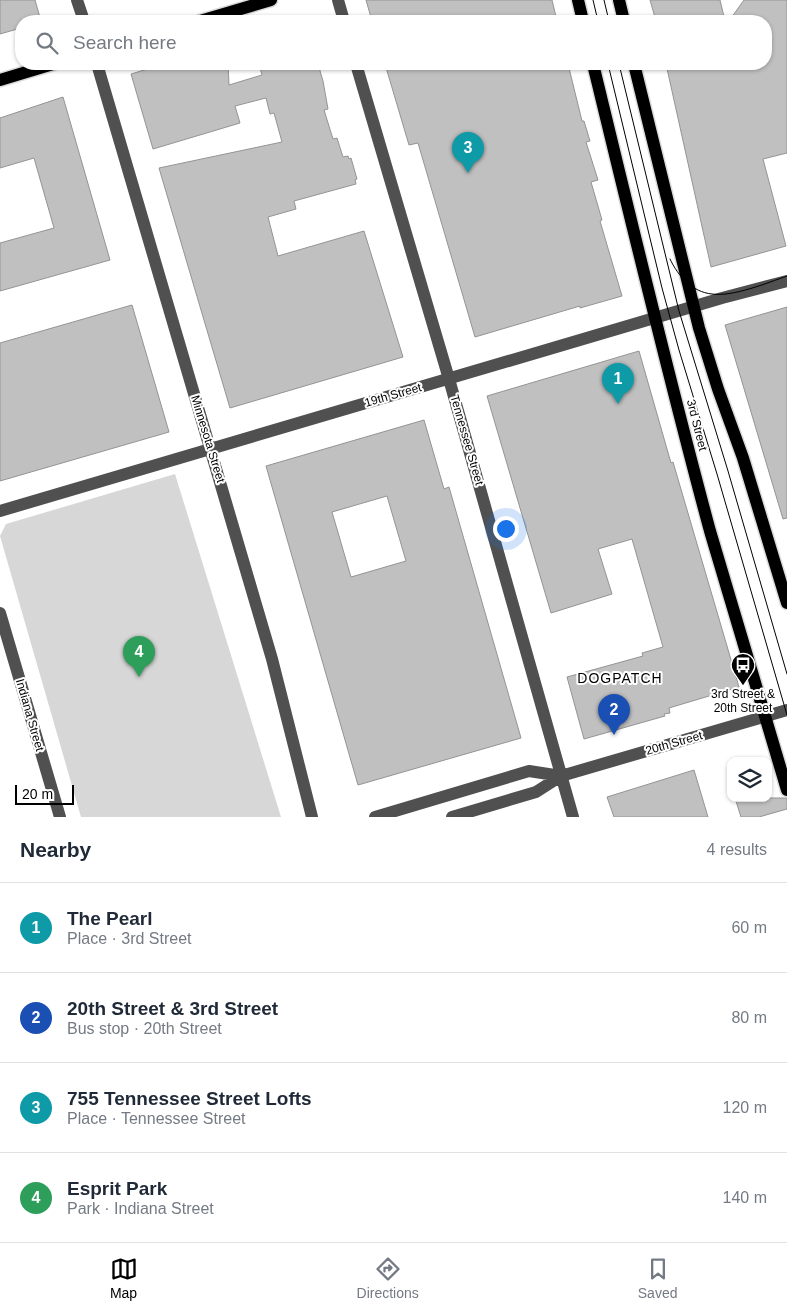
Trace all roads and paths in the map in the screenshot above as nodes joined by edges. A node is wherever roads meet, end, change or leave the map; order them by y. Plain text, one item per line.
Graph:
1 (77, 0) edge
2 (271, 0) edge
3 (338, 0) edge
4 (578, 0) edge
5 (619, 0) edge
6 (82, 15) edge
7 (220, 15) edge
8 (342, 15) edge
9 (582, 15) edge
10 (623, 15) edge
11 (32, 70) edge
12 (99, 70) edge
13 (358, 70) edge
14 (594, 70) edge
15 (635, 70) edge
16 (0, 80) edge
17 (787, 281) edge
18 (693, 307) junction
19 (655, 318) junction
20 (450, 379) junction
21 (211, 449) junction
22 (0, 511) edge
23 (787, 603) edge
24 (0, 613) edge
25 (787, 710) edge
26 (765, 717) junction
27 (561, 776) junction
28 (787, 790) edge
29 (60, 817) edge
30 (312, 817) edge
31 (375, 817) edge
32 (452, 817) edge
33 (572, 817) edge

1 - 6 street
2 - 7 main road
3 - 8 street
4 - 9 main road
5 - 10 main road
11 - 16 main road
12 - 21 street, Minnesota Street
13 - 20 street, Tennessee Street
14 - 19 main road, 3rd Street
15 - 18 main road
17 - 18 street, 19th Street
18 - 19 street, 19th Street
18 - 23 main road
19 - 20 street, 19th Street
19 - 26 main road, 3rd Street
20 - 21 street, 19th Street
20 - 27 street, Tennessee Street
21 - 22 street, 19th Street
21 - 30 street, Minnesota Street
24 - 29 street, Indiana Street
25 - 26 street, 20th Street
26 - 27 street, 20th Street
26 - 28 main road, 3rd Street
27 - 31 street, 20th Street
27 - 32 street, 20th Street
27 - 33 street, Tennessee Street

